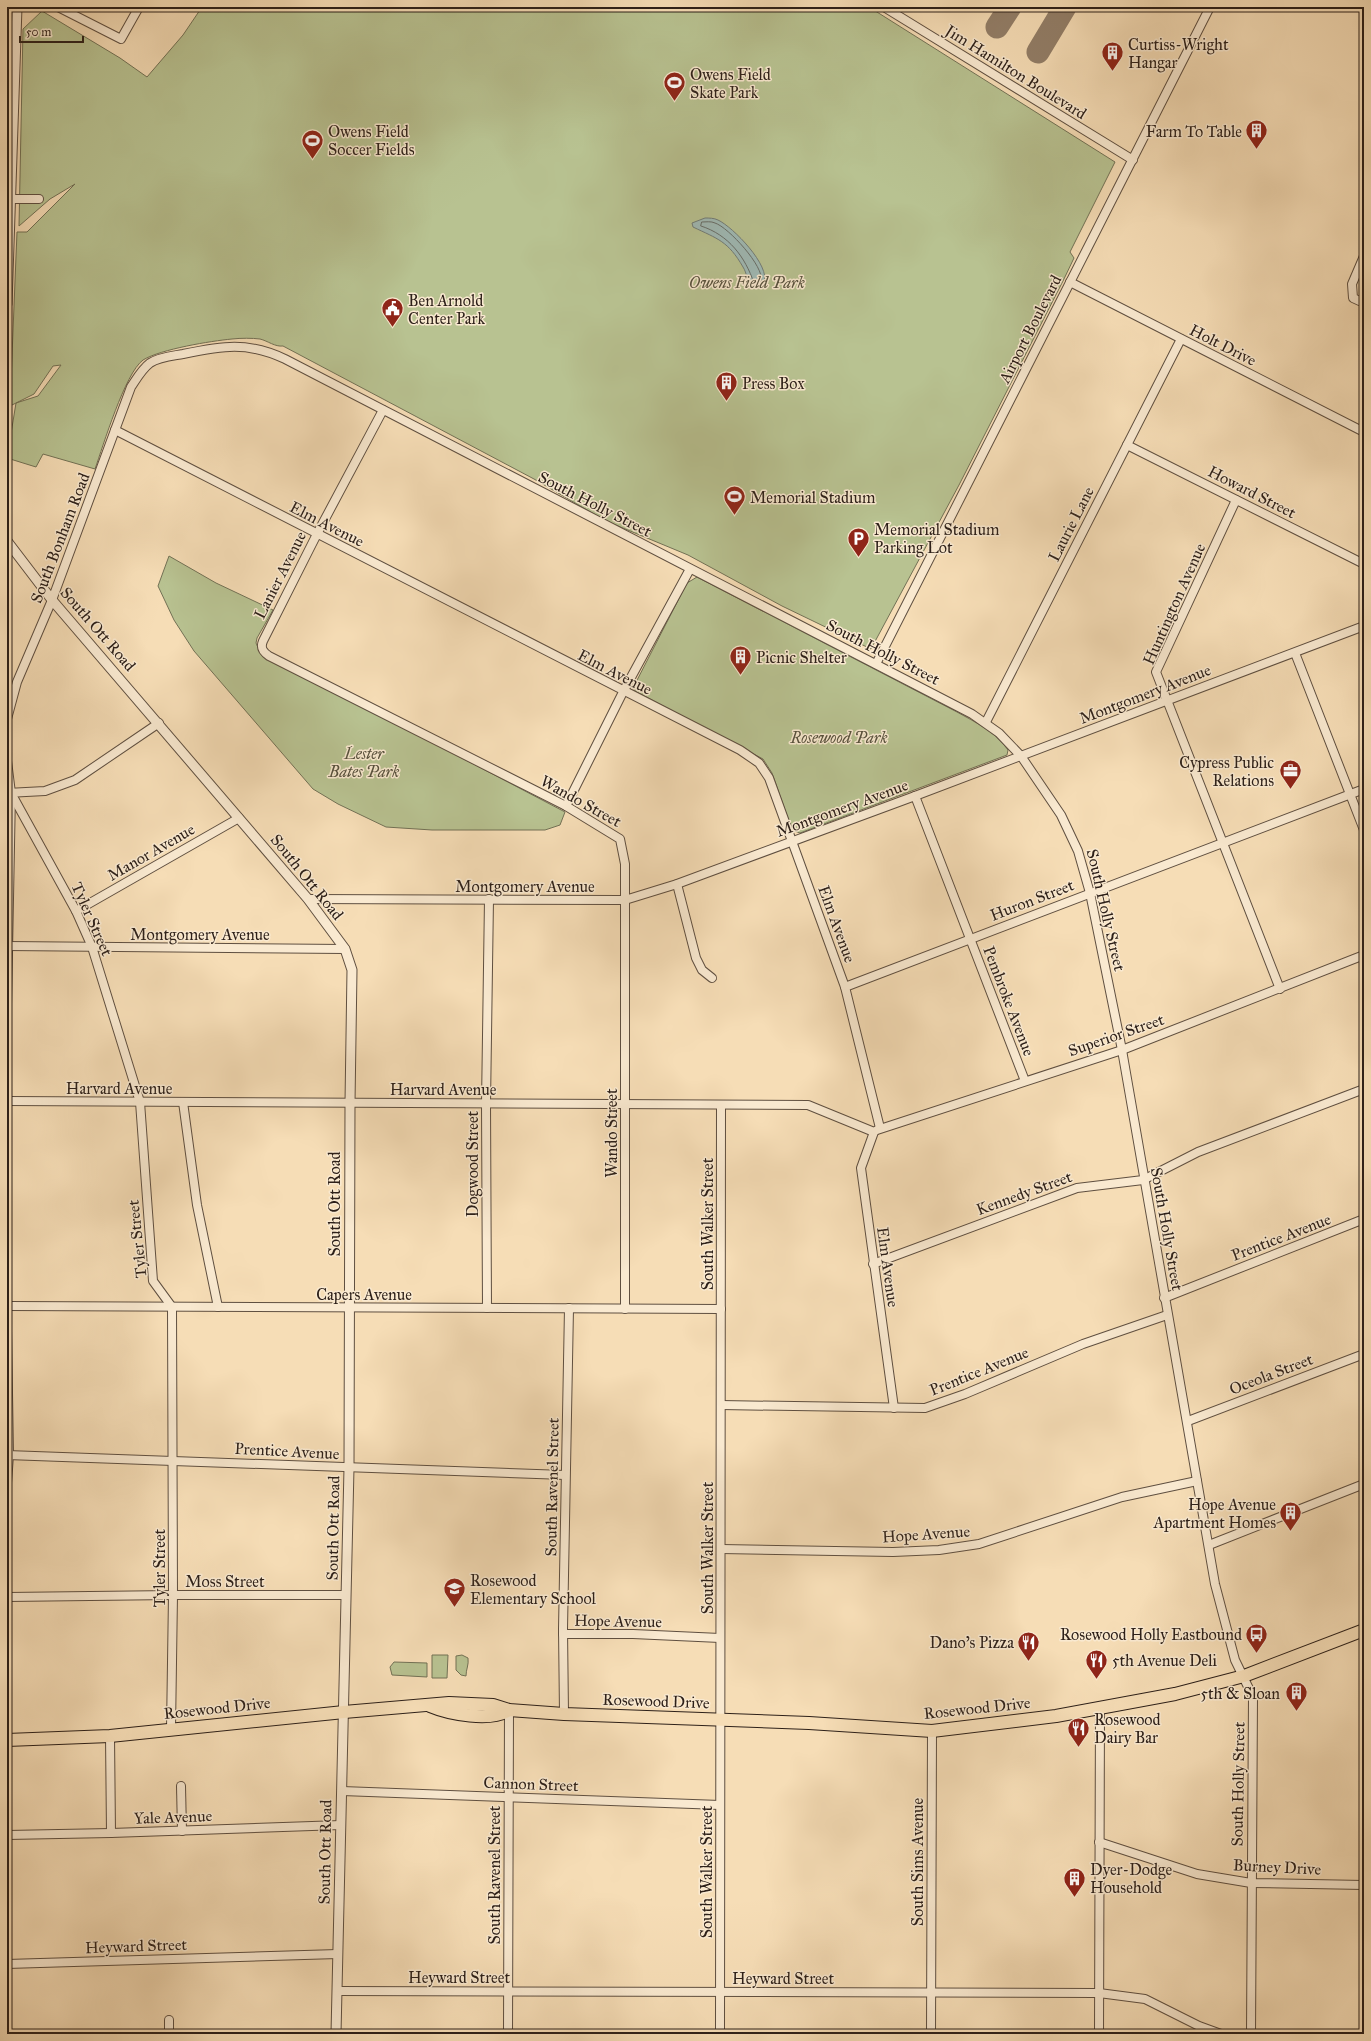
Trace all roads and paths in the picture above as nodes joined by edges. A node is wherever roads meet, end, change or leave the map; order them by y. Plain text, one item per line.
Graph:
1 (17, 7) edge
2 (58, 7) edge
3 (139, 7) edge
4 (884, 7) edge
5 (1210, 7) edge
6 (12, 26) edge
7 (1133, 160) junction
8 (9, 199) edge
9 (39, 200) dead end
10 (1364, 256) edge
11 (1070, 282) junction
12 (1364, 303) edge
13 (7, 304) edge
14 (1181, 339) junction
15 (143, 369) joint
16 (383, 410) junction
17 (114, 430) junction
18 (1364, 432) edge
19 (1127, 445) junction
20 (1236, 500) junction
21 (317, 534) junction
22 (7, 540) edge
23 (1364, 564) edge
24 (690, 569) junction
25 (52, 600) junction
26 (1364, 626) edge
27 (262, 648) joint
28 (1295, 653) junction
29 (876, 664) junction
30 (623, 692) junction
31 (1168, 701) junction
32 (7, 719) edge
33 (986, 722) junction
34 (159, 723) junction
35 (1021, 756) junction
36 (7, 762) edge
37 (1364, 790) edge
38 (9, 793) edge
39 (1350, 795) junction
40 (915, 796) junction
41 (566, 806) junction
42 (239, 818) junction
43 (1364, 830) edge
44 (791, 841) junction
45 (1224, 843) junction
46 (677, 884) junction
47 (1090, 894) junction
48 (308, 899) junction
49 (489, 899) junction
50 (625, 900) junction
51 (76, 911) junction
52 (971, 939) junction
53 (7, 946) edge
54 (92, 947) junction
55 (345, 948) junction
56 (1364, 955) edge
57 (712, 978) dead end
58 (845, 987) junction
59 (1280, 989) junction
60 (7, 1004) edge
61 (1122, 1050) junction
62 (1025, 1081) junction
63 (1364, 1088) edge
64 (7, 1101) edge
65 (140, 1102) junction
66 (183, 1102) junction
67 (350, 1103) junction
68 (486, 1104) junction
69 (625, 1104) junction
70 (721, 1105) junction
71 (877, 1130) junction
72 (1143, 1180) junction
73 (1364, 1219) edge
74 (873, 1264) junction
75 (1164, 1298) junction
76 (7, 1306) edge
77 (172, 1307) junction
78 (218, 1307) junction
79 (349, 1308) junction
80 (487, 1308) junction
81 (569, 1308) junction
82 (625, 1308) junction
83 (721, 1309) junction
84 (1167, 1315) junction
85 (7, 1331) edge
86 (1364, 1354) edge
87 (721, 1405) junction
88 (894, 1408) junction
89 (1188, 1421) junction
90 (8, 1455) edge
91 (172, 1460) junction
92 (349, 1468) junction
93 (565, 1475) junction
94 (1197, 1481) junction
95 (7, 1483) edge
96 (1364, 1484) edge
97 (1209, 1544) junction
98 (721, 1549) junction
99 (173, 1595) junction
100 (346, 1595) junction
101 (7, 1597) edge
102 (1364, 1630) edge
103 (563, 1634) junction
104 (720, 1638) junction
105 (1244, 1676) junction
106 (1100, 1707) junction
107 (509, 1710) junction
108 (344, 1712) junction
109 (564, 1714) junction
110 (721, 1719) junction
111 (171, 1729) junction
112 (932, 1731) junction
113 (110, 1736) junction
114 (7, 1740) edge
115 (181, 1786) dead end
116 (342, 1791) junction
117 (509, 1797) junction
118 (720, 1804) junction
119 (341, 1825) junction
120 (182, 1831) junction
121 (111, 1833) junction
122 (7, 1835) edge
123 (1099, 1842) junction
124 (1251, 1883) junction
125 (1364, 1885) edge
126 (338, 1954) junction
127 (7, 1964) edge
128 (337, 1991) junction
129 (508, 1992) junction
130 (720, 1992) junction
131 (931, 1993) junction
132 (1099, 1993) junction
133 (169, 2020) dead end
134 (169, 2034) edge
135 (336, 2034) edge
136 (508, 2034) edge
137 (720, 2034) edge
138 (931, 2034) edge
139 (1099, 2034) edge
140 (1221, 2034) edge
141 (1250, 2034) edge

1 - 6 street
2 - 3 street
4 - 7 street, Jim Hamilton Boulevard
5 - 7 street, Airport Boulevard
6 - 8 street
7 - 11 street, Airport Boulevard
8 - 9 street
8 - 13 street
10 - 12 street
11 - 14 street, Holt Drive
11 - 29 street, Airport Boulevard
14 - 18 street, Holt Drive
14 - 19 street, Laurie Lane
15 - 16 street, South Holly Street
15 - 17 street, South Bonham Road
16 - 21 street, Lanier Avenue
16 - 24 street, South Holly Street
17 - 21 street, Elm Avenue
17 - 25 street, South Bonham Road
19 - 20 street, Howard Street
19 - 33 street, Laurie Lane
20 - 23 street, Howard Street
20 - 31 street, Huntington Avenue
21 - 27 street, Lanier Avenue
21 - 30 street, Elm Avenue
22 - 25 street, South Ott Road
24 - 29 street, South Holly Street
24 - 30 street
25 - 32 street, South Bonham Road
25 - 34 street, South Ott Road
26 - 28 street, Montgomery Avenue
27 - 41 street, Wando Street
28 - 31 street, Montgomery Avenue
28 - 39 street
29 - 33 street, South Holly Street
30 - 41 street
30 - 44 street, Elm Avenue
31 - 35 street, Montgomery Avenue
31 - 45 street, Huntington Avenue
33 - 35 street, South Holly Street
34 - 38 street
34 - 42 street, South Ott Road
35 - 40 street, Montgomery Avenue
35 - 47 street, South Holly Street
36 - 38 street
37 - 39 street, Huron Street
38 - 51 street, Tyler Street
38 - 53 street
39 - 43 street
39 - 45 street, Huron Street
40 - 44 street, Montgomery Avenue
40 - 52 street, Pembroke Avenue
41 - 50 street, Wando Street
42 - 48 street, South Ott Road
42 - 51 street, Manor Avenue
44 - 46 street, Montgomery Avenue
44 - 58 street, Elm Avenue
45 - 47 street, Huron Street
45 - 59 street, Huntington Avenue
46 - 50 street, Montgomery Avenue
46 - 57 street
47 - 52 street, Huron Street
47 - 61 street, South Holly Street
48 - 49 street, Montgomery Avenue
48 - 55 street, South Ott Road
49 - 50 street, Montgomery Avenue
49 - 68 street, Dogwood Street
50 - 69 street, Wando Street
51 - 54 street, Tyler Street
52 - 58 street, Huron Street
52 - 62 street, Pembroke Avenue
53 - 54 street, Montgomery Avenue
53 - 60 street
54 - 55 street, Montgomery Avenue
54 - 65 street, Tyler Street
55 - 67 street, South Ott Road
56 - 59 street, Superior Street
58 - 71 street, Elm Avenue
59 - 61 street, Superior Street
61 - 62 street, Superior Street
61 - 72 street, South Holly Street
62 - 71 street, Superior Street
63 - 72 street, Kennedy Street
64 - 65 street, Harvard Avenue
65 - 66 street, Harvard Avenue
65 - 77 street, Tyler Street
66 - 67 street, Harvard Avenue
66 - 78 street
67 - 68 street, Harvard Avenue
67 - 79 street, South Ott Road
68 - 69 street, Harvard Avenue
68 - 80 street, Dogwood Street
69 - 70 street, Harvard Avenue
69 - 82 street, Wando Street
70 - 71 street, Harvard Avenue
70 - 83 street, South Walker Street
71 - 74 street, Elm Avenue
72 - 74 street, Kennedy Street
72 - 75 street, South Holly Street
73 - 75 street, Prentice Avenue
74 - 88 street, Elm Avenue
75 - 84 street, South Holly Street
76 - 77 street, Capers Avenue
77 - 78 street, Capers Avenue
77 - 91 street, Tyler Street
78 - 79 street, Capers Avenue
79 - 80 street, Capers Avenue
79 - 92 street, South Ott Road
80 - 81 street, Capers Avenue
81 - 82 street, Capers Avenue
81 - 93 street, South Ravenel Street
82 - 83 street, Capers Avenue
83 - 87 street, South Walker Street
84 - 88 street, Prentice Avenue
84 - 89 street, South Holly Street
85 - 90 street
86 - 89 street, Oceola Street
87 - 88 street, Prentice Avenue
87 - 98 street, South Walker Street
89 - 94 street, South Holly Street
90 - 91 street, Prentice Avenue
90 - 95 street
91 - 92 street, Prentice Avenue
91 - 99 street, Tyler Street
92 - 93 street, Prentice Avenue
92 - 100 street, South Ott Road
93 - 103 street, South Ravenel Street
94 - 97 street, South Holly Street
94 - 98 street, Hope Avenue
96 - 97 street
97 - 105 street, South Holly Street
98 - 104 street, South Walker Street
99 - 100 street, Moss Street
99 - 101 street, Moss Street
99 - 111 street, Tyler Street
100 - 108 street, South Ott Road
102 - 105 main road, Rosewood Drive
103 - 104 street, Hope Avenue
103 - 109 street, South Ravenel Street
104 - 110 street, South Walker Street
105 - 106 main road, Rosewood Drive
105 - 124 street, South Holly Street
106 - 112 main road, Rosewood Drive
106 - 123 street
107 - 108 main road, Rosewood Drive
107 - 109 main road, Rosewood Drive
107 - 117 street, South Ravenel Street
108 - 111 main road, Rosewood Drive
108 - 116 street, South Ott Road
109 - 110 main road, Rosewood Drive
110 - 112 main road, Rosewood Drive
110 - 118 street, South Walker Street
111 - 113 main road, Rosewood Drive
112 - 131 street, South Sims Avenue
113 - 114 main road, Rosewood Drive
113 - 121 street
115 - 120 street
116 - 117 street, Cannon Street
116 - 119 street, South Ott Road
117 - 118 street, Cannon Street
117 - 129 street, South Ravenel Street
118 - 130 street, South Walker Street
119 - 120 street, Yale Avenue
119 - 126 street, South Ott Road
120 - 121 street, Yale Avenue
121 - 122 street, Yale Avenue
123 - 124 street, Burney Drive
123 - 132 street
124 - 125 street, Burney Drive
124 - 141 street, South Holly Street
126 - 127 street, Heyward Street
126 - 128 street, South Ott Road
128 - 129 street, Heyward Street
128 - 135 street, South Ott Road
129 - 130 street, Heyward Street
129 - 136 street, South Ravenel Street
130 - 131 street, Heyward Street
130 - 137 street, South Walker Street
131 - 132 street, Heyward Street
131 - 138 street, South Sims Avenue
132 - 139 street
132 - 140 street, Heyward Street
133 - 134 street

